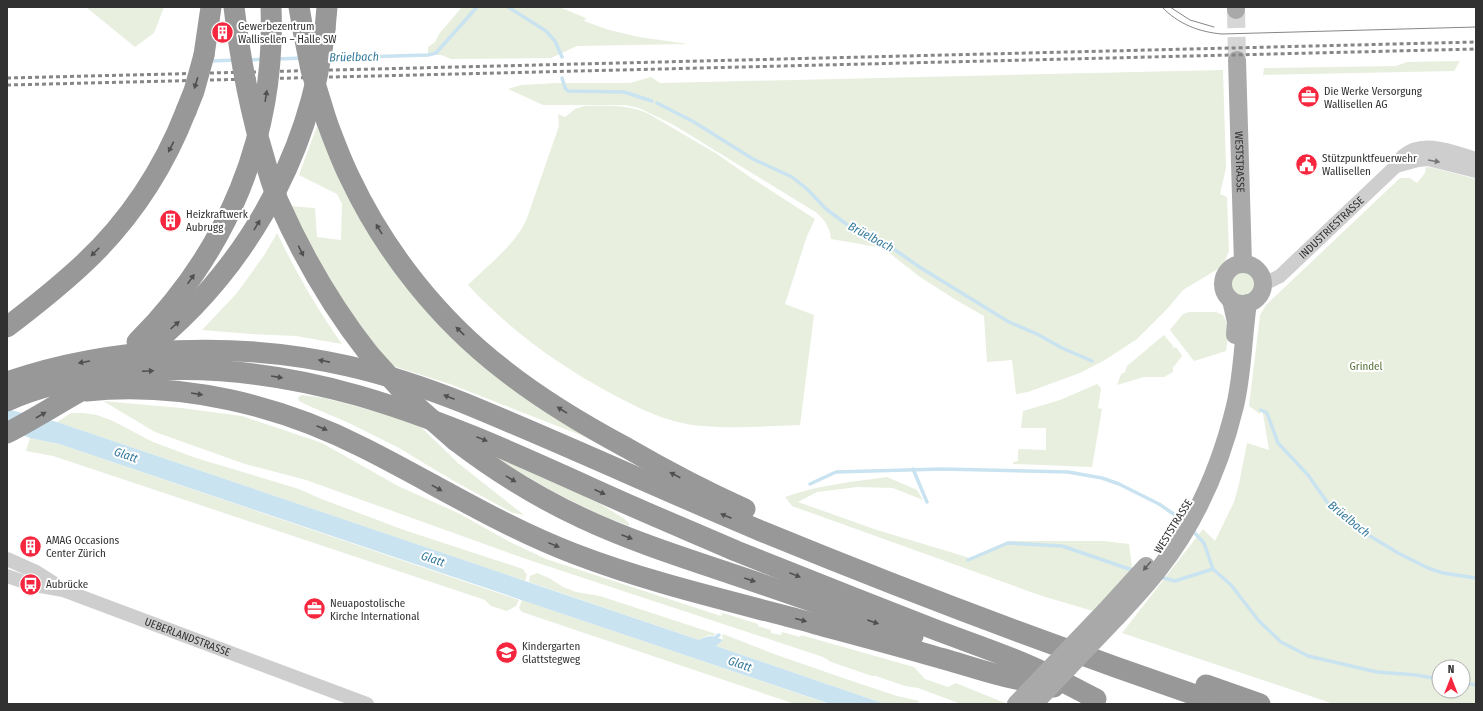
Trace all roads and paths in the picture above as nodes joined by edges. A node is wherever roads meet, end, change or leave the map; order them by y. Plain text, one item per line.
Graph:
1 (211, 7) edge
2 (234, 7) edge
3 (271, 7) edge
4 (299, 7) edge
5 (327, 7) edge
6 (1237, 60) tunnel mouth
7 (1476, 159) edge
8 (1396, 166) junction
9 (1476, 171) edge
10 (1243, 264) junction
11 (1263, 284) junction
12 (1239, 302) junction
13 (7, 328) edge
14 (7, 382) edge
15 (52, 383) junction
16 (86, 387) junction
17 (7, 402) edge
18 (7, 433) edge
19 (1196, 500) junction
20 (7, 559) edge
21 (7, 576) edge
22 (63, 590) junction
23 (1065, 689) junction
24 (1102, 702) edge
25 (367, 704) edge
26 (1016, 704) edge
27 (1034, 704) edge
28 (1221, 704) edge
29 (1260, 704) edge

1 -> 13 highway, bridge
2 -> 23 highway, bridge
16 -> 3 highway, bridge
29 -> 4 highway, bridge
16 -> 5 highway, bridge
6 - 10 main road, WESTSTRASSE
7 - 8 street, INDUSTRIESTRASSE
8 -> 9 street, INDUSTRIESTRASSE
8 - 11 street, INDUSTRIESTRASSE
10 - 11 main road
10 - 12 main road, WESTSTRASSE
11 - 12 main road
12 - 19 main road, WESTSTRASSE
14 - 15 highway
15 - 17 highway
15 -> 23 highway
15 -> 24 highway
28 -> 15 highway
18 -> 16 highway, bridge
19 -> 26 main road, WESTSTRASSE, bridge
19 - 27 main road, WESTSTRASSE, bridge
20 - 22 street
21 - 22 street, UEBERLANDSTRASSE
22 - 25 street, UEBERLANDSTRASSE
23 - 24 highway

